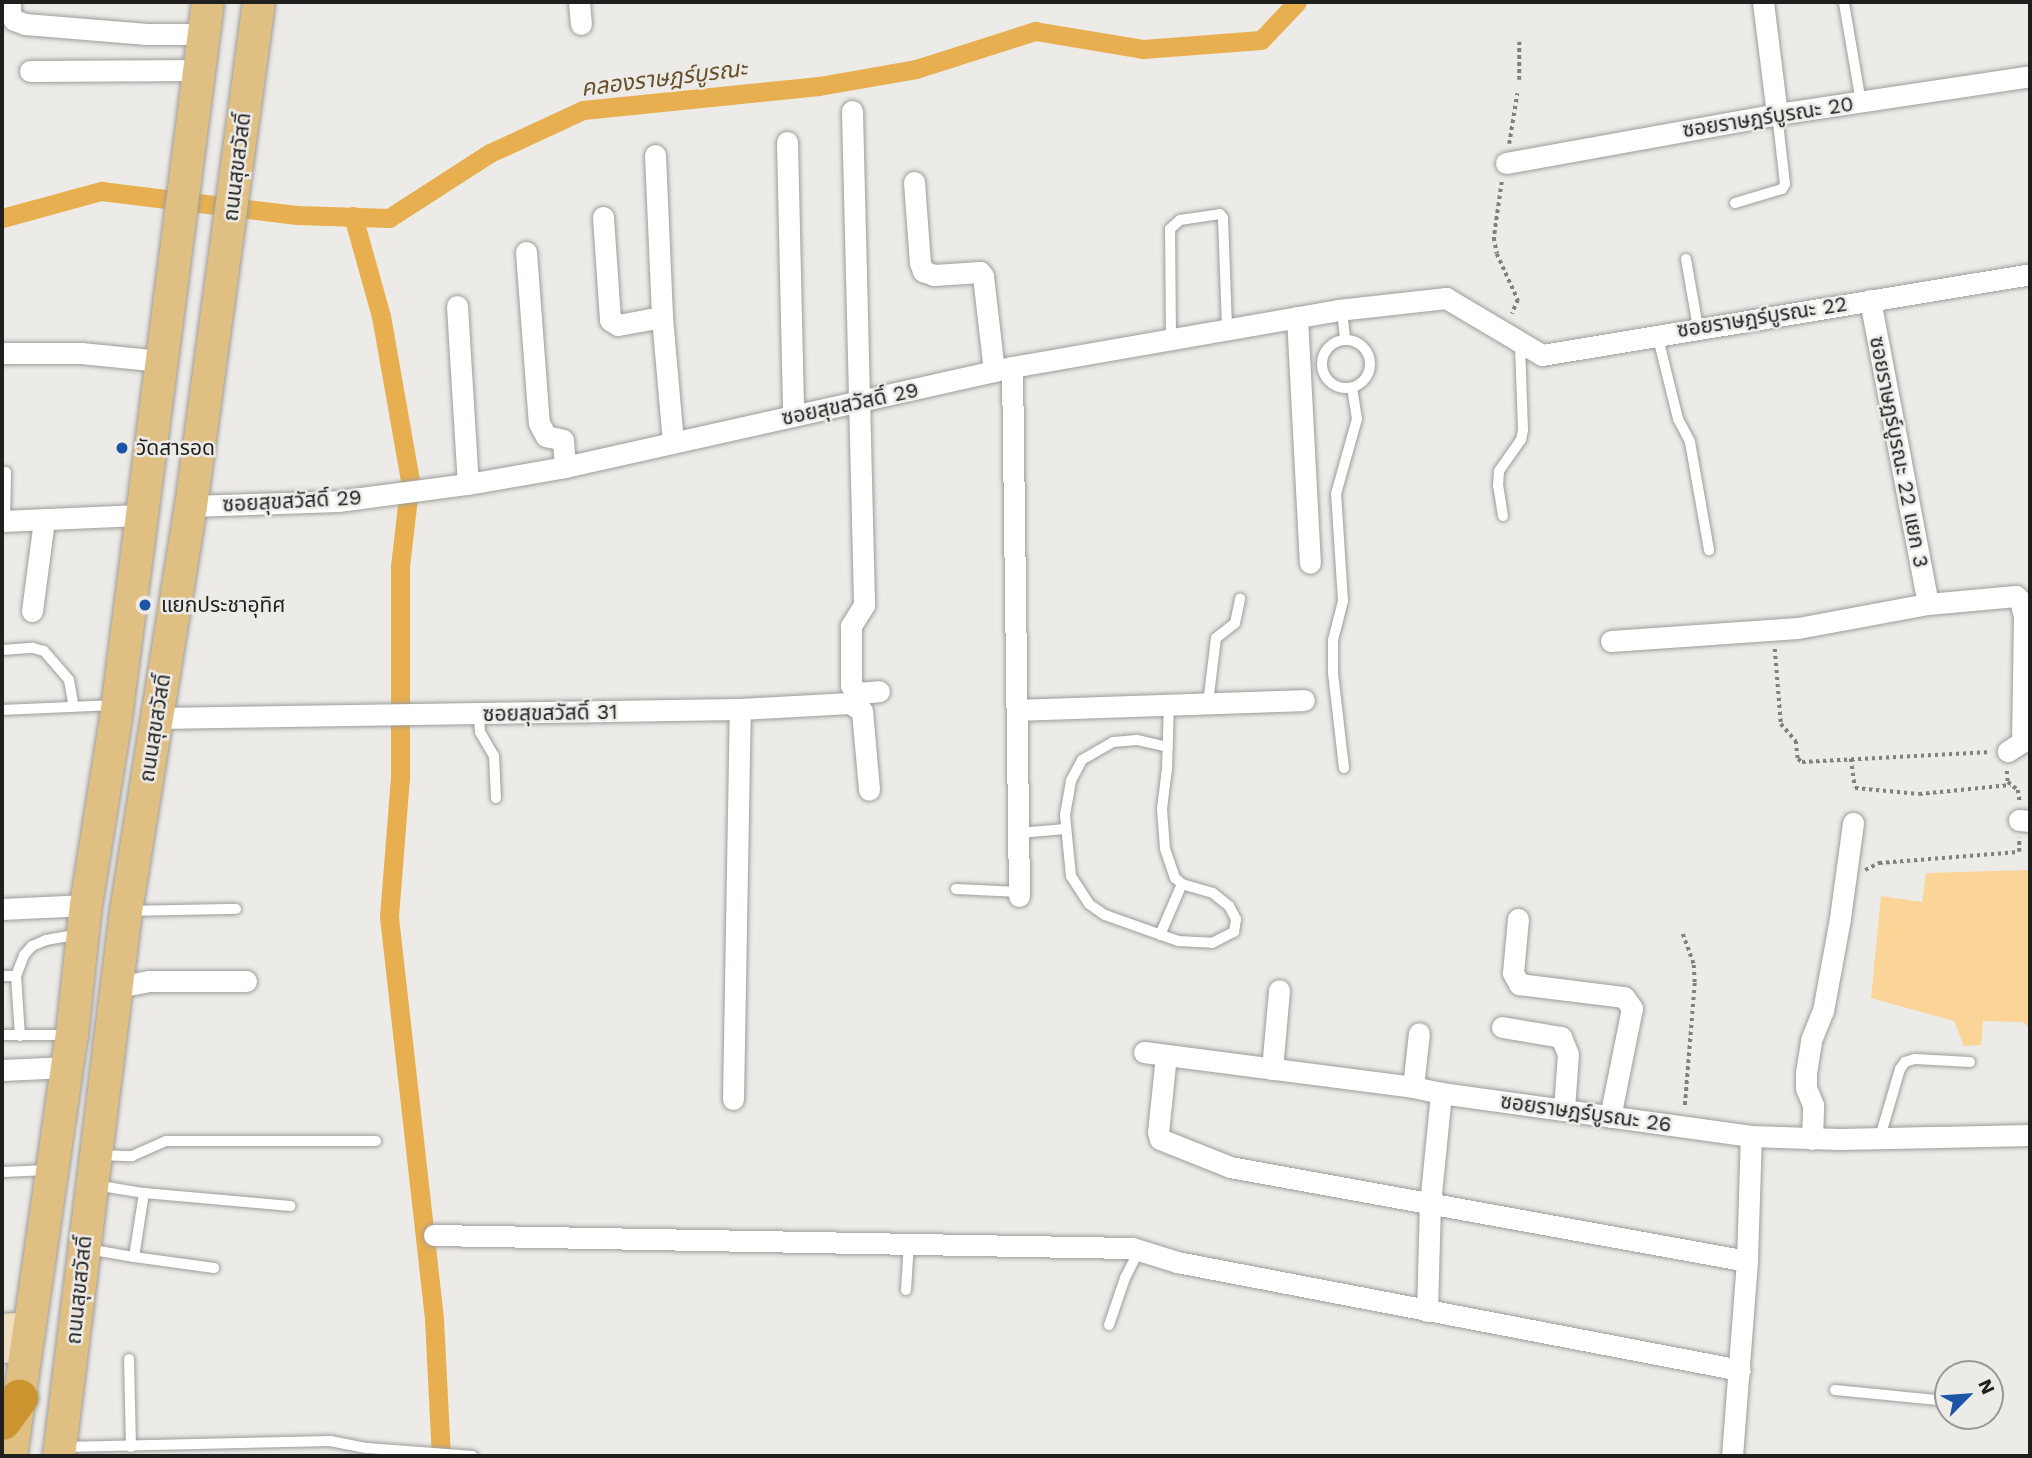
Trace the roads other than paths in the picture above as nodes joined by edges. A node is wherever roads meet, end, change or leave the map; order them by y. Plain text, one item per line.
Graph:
1 (10, 2) edge
2 (208, 2) edge
3 (259, 2) edge
4 (579, 2) edge
5 (1763, 2) edge
6 (1844, 3) edge
7 (581, 24) dead end
8 (203, 34) junction
9 (200, 70) junction
10 (30, 71) dead end
11 (2030, 76) edge
12 (1861, 102) junction
13 (852, 111) dead end
14 (1777, 114) junction
15 (787, 142) dead end
16 (655, 155) dead end
17 (1506, 163) road end
18 (914, 182) dead end
19 (1735, 203) dead end
20 (603, 217) dead end
21 (526, 252) dead end
22 (1686, 259) dead end
23 (2030, 274) edge
24 (1870, 299) junction
25 (457, 306) dead end
26 (1342, 310) junction
27 (662, 317) junction
28 (1297, 317) junction
29 (1698, 328) junction
30 (1227, 329) junction
31 (1500, 330) joint
32 (1657, 334) junction
33 (1171, 338) junction
34 (1345, 339) junction
35 (1520, 342) junction
36 (2, 354) edge
37 (161, 360) junction
38 (1003, 369) junction
39 (1352, 387) junction
40 (859, 403) junction
41 (793, 416) junction
42 (673, 443) junction
43 (565, 467) junction
44 (6, 472) dead end
45 (468, 484) junction
46 (191, 506) junction
47 (140, 515) junction
48 (1503, 516) dead end
49 (44, 520) junction
50 (4, 521) edge
51 (1709, 550) dead end
52 (1310, 563) dead end
53 (1240, 599) dead end
54 (1928, 604) junction
55 (32, 611) dead end
56 (1611, 641) dead end
57 (2, 650) edge
58 (879, 691) dead end
59 (1304, 700) dead end
60 (1208, 703) junction
61 (1169, 704) junction
62 (118, 705) junction
63 (74, 708) junction
64 (740, 709) junction
65 (1018, 709) junction
66 (2, 710) edge
67 (479, 714) junction
68 (156, 719) junction
69 (1168, 747) junction
70 (2008, 751) road end
71 (1344, 768) dead end
72 (869, 790) dead end
73 (496, 798) dead end
74 (1853, 823) dead end
75 (1066, 829) junction
76 (1018, 833) junction
77 (1182, 884) junction
78 (956, 889) dead end
79 (1019, 894) joint
80 (2, 909) edge
81 (236, 909) dead end
82 (126, 911) junction
83 (85, 919) junction
84 (1518, 919) dead end
85 (1160, 935) junction
86 (16, 975) junction
87 (2, 976) edge
88 (246, 981) dead end
89 (118, 987) junction
90 (1279, 990) dead end
91 (1502, 1027) dead end
92 (1419, 1033) dead end
93 (2, 1035) edge
94 (20, 1035) junction
95 (72, 1035) junction
96 (1144, 1052) dead end
97 (1166, 1055) junction
98 (1970, 1062) dead end
99 (67, 1067) junction
100 (1272, 1069) junction
101 (2, 1070) edge
102 (1413, 1087) junction
103 (1441, 1093) junction
104 (733, 1099) dead end
105 (1564, 1108) junction
106 (1610, 1117) junction
107 (2030, 1135) edge
108 (1751, 1136) junction
109 (1880, 1138) junction
110 (1812, 1139) junction
111 (376, 1141) dead end
112 (52, 1169) junction
113 (93, 1170) junction
114 (2, 1172) edge
115 (144, 1193) junction
116 (1430, 1204) junction
117 (290, 1206) dead end
118 (434, 1235) dead end
119 (909, 1242) junction
120 (84, 1248) junction
121 (1140, 1249) junction
122 (134, 1257) junction
123 (1747, 1261) junction
124 (214, 1268) dead end
125 (906, 1290) dead end
126 (1427, 1311) junction
127 (1109, 1325) dead end
128 (74, 1337) junction
129 (15, 1338) edge
130 (129, 1359) dead end
131 (1740, 1370) junction
132 (1835, 1390) dead end
133 (1934, 1400) edge
134 (10, 1409) edge
135 (131, 1447) junction
136 (198, 1451) edge
137 (60, 1452) edge
138 (429, 1455) edge
139 (458, 1455) edge
140 (11, 1456) edge
141 (473, 1456) edge
142 (1732, 1456) edge

1 - 8 street
2 - 8 main road, ถนนสุขสวัสดิ์
3 - 46 main road, ถนนสุขสวัสดิ์
4 - 7 street
5 - 14 street
6 - 12 lane
8 - 9 main road, ถนนสุขสวัสดิ์
9 - 10 street
9 - 37 main road, ถนนสุขสวัสดิ์
11 - 12 street, ซอยราษฎร์บูรณะ 20
12 - 14 street, ซอยราษฎร์บูรณะ 20
13 - 40 street
14 - 17 street, ซอยราษฎร์บูรณะ 20
14 - 19 lane
15 - 41 street
16 - 27 street
18 - 38 street
20 - 27 street
21 - 43 street
22 - 29 lane
23 - 24 street, ซอยราษฎร์บูรณะ 22
24 - 29 street, ซอยราษฎร์บูรณะ 22
24 - 54 street, ซอยราษฏร์บูรณะ 22 แยก 3
25 - 45 street
26 - 28 street, ซอยสุขสวัสดิ์ 29
26 - 31 street, ซอยสุขสวัสดิ์ 29
26 - 34 lane
27 - 42 street
28 - 30 street, ซอยสุขสวัสดิ์ 29
28 - 52 street
29 - 32 street, ซอยราษฎร์บูรณะ 22
30 - 33 street, ซอยสุขสวัสดิ์ 29
30 - 33 lane
31 - 35 street, ซอยราษฎร์บูรณะ 22
32 - 35 street, ซอยราษฎร์บูรณะ 22
32 - 51 lane
33 - 38 street, ซอยสุขสวัสดิ์ 29
34 - 39 lane
34 - 39 lane
35 - 48 lane
36 - 37 street
37 - 47 main road, ถนนสุขสวัสดิ์
38 - 40 street, ซอยสุขสวัสดิ์ 29
38 - 65 street
39 - 71 lane
40 - 41 street, ซอยสุขสวัสดิ์ 29
40 - 58 street
41 - 42 street, ซอยสุขสวัสดิ์ 29
42 - 43 street, ซอยสุขสวัสดิ์ 29
43 - 45 street, ซอยสุขสวัสดิ์ 29
44 - 50 lane
45 - 46 street, ซอยสุขสวัสดิ์ 29
46 - 68 main road, ถนนสุขสวัสดิ์
47 - 49 street
47 - 62 main road, ถนนสุขสวัสดิ์
49 - 50 street
49 - 55 street
53 - 60 lane
54 - 56 street
54 - 70 street
57 - 63 lane
59 - 60 street
60 - 61 street
61 - 65 street
61 - 69 lane
62 - 63 lane
62 - 83 main road, ถนนสุขสวัสดิ์
63 - 66 lane
64 - 67 street, ซอยสุขสวัสดิ์ 31
64 - 72 street, ซอยสุขสวัสดิ์ 31
64 - 104 street
65 - 76 street
67 - 68 street, ซอยสุขสวัสดิ์ 31
67 - 73 lane
68 - 82 main road, ถนนสุขสวัสดิ์
69 - 75 lane
69 - 77 lane
74 - 110 street
75 - 76 lane
75 - 85 lane
76 - 79 street
77 - 85 lane
77 - 85 lane
78 - 79 lane
80 - 83 street
81 - 82 lane
82 - 89 main road, ถนนสุขสวัสดิ์
83 - 86 lane
83 - 95 main road, ถนนสุขสวัสดิ์
84 - 106 street
86 - 87 lane
86 - 94 lane
88 - 89 street
89 - 113 main road, ถนนสุขสวัสดิ์
90 - 100 street
91 - 105 street
92 - 102 street
93 - 94 lane
94 - 95 lane
95 - 99 main road, ถนนสุขสวัสดิ์
96 - 97 street, ซอยราษฎร์บูรณะ 26
97 - 100 street, ซอยราษฎร์บูรณะ 26
97 - 116 street
98 - 109 lane
99 - 101 street
99 - 112 main road, ถนนสุขสวัสดิ์
100 - 102 street, ซอยราษฎร์บูรณะ 26
102 - 103 street, ซอยราษฎร์บูรณะ 26
103 - 105 street, ซอยราษฎร์บูรณะ 26
103 - 116 street
105 - 106 street, ซอยราษฎร์บูรณะ 26
106 - 108 street, ซอยราษฎร์บูรณะ 26
107 - 109 street, ซอยราษฎร์บูรณะ 26
108 - 110 street, ซอยราษฎร์บูรณะ 26
108 - 123 street
109 - 110 street, ซอยราษฎร์บูรณะ 26
111 - 113 lane
112 - 114 lane
112 - 129 main road, ถนนสุขสวัสดิ์
113 - 115 lane
113 - 120 main road, ถนนสุขสวัสดิ์
115 - 117 lane
115 - 122 lane
116 - 123 street
116 - 126 street
118 - 119 street
119 - 121 street
119 - 125 lane
120 - 122 lane
120 - 128 main road, ถนนสุขสวัสดิ์
121 - 126 street
121 - 127 lane
122 - 124 lane
123 - 131 street
126 - 131 street
128 - 129 main road
128 - 137 main road, ถนนสุขสวัสดิ์
129 - 134 main road, ถนนสุขสวัสดิ์
130 - 135 lane
131 - 142 street
132 - 133 lane
134 - 140 main road, ถนนสุขสวัสดิ์
135 - 136 lane
135 - 137 lane
136 - 138 lane
138 - 139 lane
139 - 141 lane

